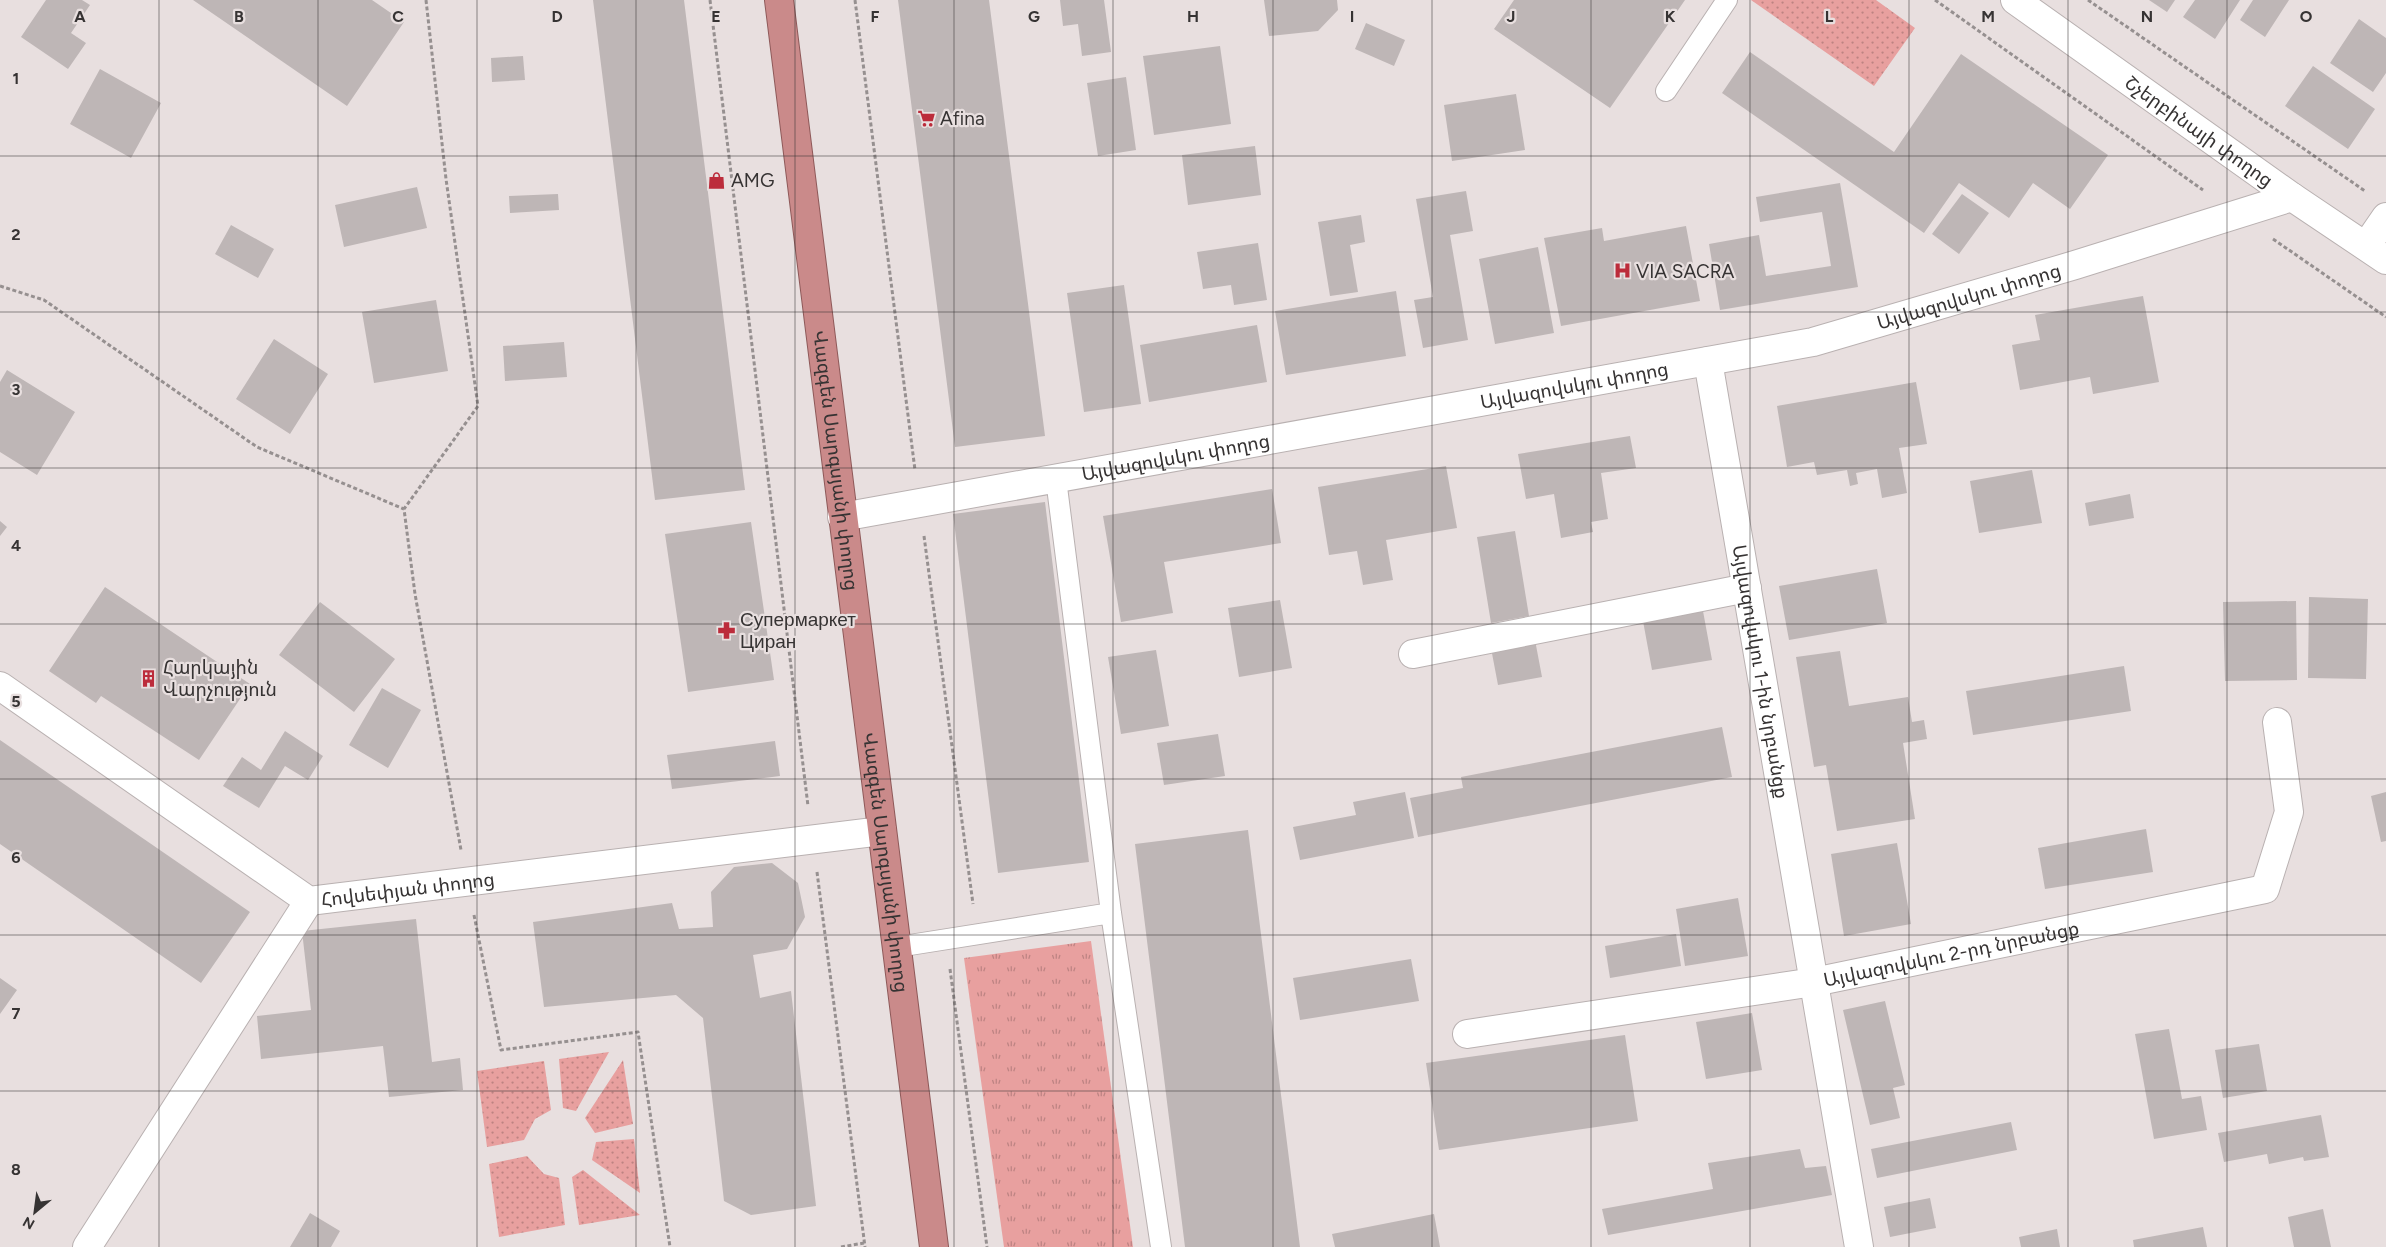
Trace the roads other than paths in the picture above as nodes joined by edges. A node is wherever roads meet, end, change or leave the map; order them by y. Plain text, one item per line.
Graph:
1 (779, 0) edge
2 (1727, 0) edge
3 (2015, 0) edge
4 (1666, 91) dead end
5 (2292, 197) junction
6 (2386, 217) edge
7 (2376, 253) edge
8 (1708, 360) junction
9 (1056, 479) junction
10 (842, 517) junction
11 (1747, 588) junction
12 (1414, 654) dead end
13 (0, 686) edge
14 (2277, 722) dead end
15 (882, 831) junction
16 (310, 901) junction
17 (1111, 913) junction
18 (897, 947) junction
19 (1814, 982) junction
20 (1467, 1034) dead end
21 (87, 1247) edge
22 (934, 1247) edge
23 (1161, 1247) edge
24 (1859, 1247) edge

1 - 10 highway, Վազգեն Սարգսյանի փողոց
2 - 4 lane
3 - 5 street, Շչերբինայի փողոց
5 - 7 street, Շչերբինայի փողոց
5 - 8 street, Այվազովսկու փողոց
6 - 7 street
8 - 9 street, Այվազովսկու փողոց
8 - 11 street, Այվազովսկու 1-ին նրբանցք
9 - 10 street, Այվազովսկու փողոց
9 - 17 lane
10 - 15 highway, Վազգեն Սարգսյանի փողոց
11 - 12 street
11 - 19 street, Այվազովսկու 1-ին նրբանցք
13 - 16 street, Հովսեփյան փողոց
14 - 19 street, Այվազովսկու 2-րդ նրբանցք
15 - 16 street, Հովսեփյան փողոց
15 - 18 highway, Վազգեն Սարգսյանի փողոց
16 - 21 street
17 - 18 lane
17 - 23 lane
18 - 22 highway, Վազգեն Սարգսյանի փողոց
19 - 20 street, Այվազովսկու 2-րդ նրբանցք
19 - 24 street, Այվազովսկու 1-ին նրբանցք

